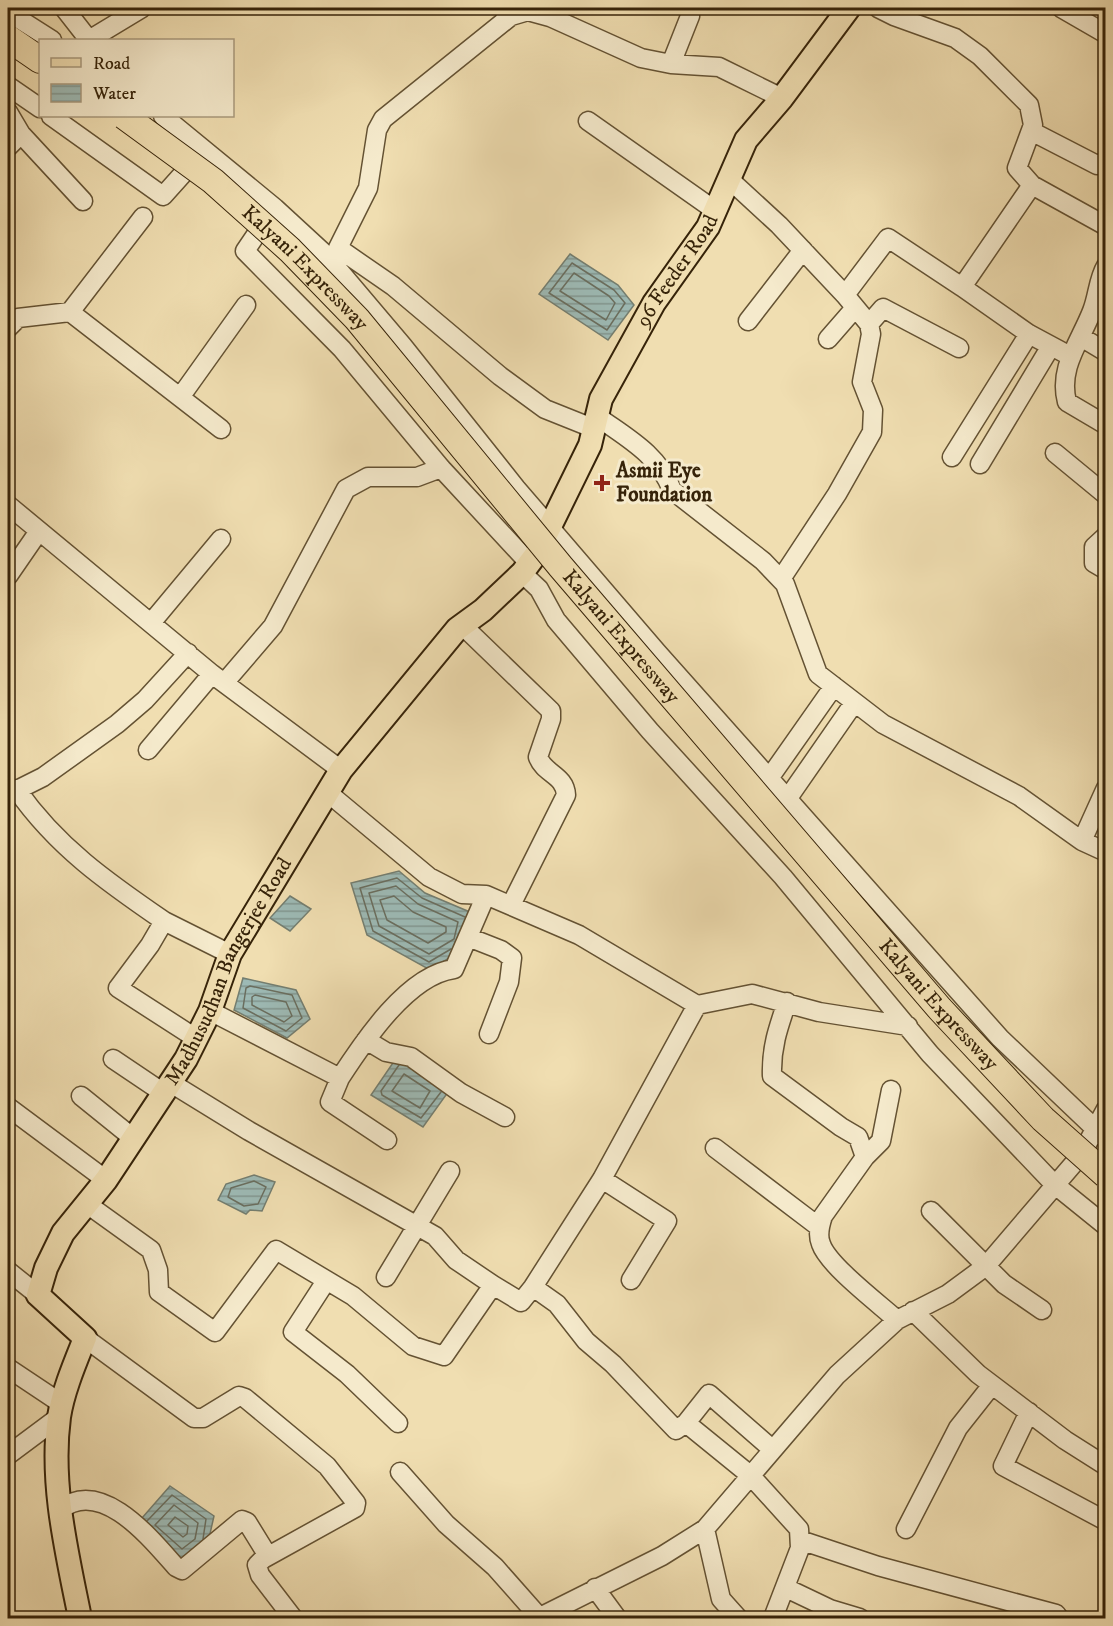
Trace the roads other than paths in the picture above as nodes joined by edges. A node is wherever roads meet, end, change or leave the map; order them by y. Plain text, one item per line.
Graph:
1 (64, 8) edge
2 (142, 8) edge
3 (849, 8) edge
4 (878, 8) edge
5 (1061, 8) edge
6 (8, 12) edge
7 (506, 12) edge
8 (690, 16) dead end
9 (1106, 34) edge
10 (8, 38) edge
11 (50, 39) edge
12 (88, 39) edge
13 (91, 39) edge
14 (39, 59) edge
15 (671, 64) junction
16 (8, 86) edge
17 (782, 98) junction
18 (39, 107) edge
19 (8, 112) edge
20 (52, 117) edge
21 (125, 117) edge
22 (164, 117) edge
23 (588, 121) dead end
24 (1031, 131) junction
25 (21, 134) junction
26 (8, 147) edge
27 (206, 150) junction
28 (1106, 162) edge
29 (729, 179) junction
30 (1032, 185) junction
31 (83, 201) dead end
32 (275, 208) junction
33 (713, 209) junction
34 (142, 216) dead end
35 (1106, 226) edge
36 (802, 250) junction
37 (1106, 266) edge
38 (962, 287) junction
39 (850, 301) junction
40 (246, 304) dead end
41 (70, 312) junction
42 (748, 321) dead end
43 (870, 324) junction
44 (8, 327) edge
45 (1029, 334) junction
46 (1081, 337) junction
47 (828, 339) dead end
48 (1051, 346) junction
49 (959, 348) dead end
50 (1106, 352) edge
51 (1070, 356) junction
52 (181, 396) junction
53 (596, 423) junction
54 (1106, 425) edge
55 (220, 429) dead end
56 (1055, 453) dead end
57 (952, 457) dead end
58 (980, 464) dead end
59 (441, 468) junction
60 (1106, 495) edge
61 (8, 505) edge
62 (551, 527) junction
63 (39, 531) junction
64 (1106, 536) edge
65 (221, 539) dead end
66 (530, 563) junction
67 (1106, 570) edge
68 (8, 576) edge
69 (781, 579) junction
70 (151, 623) junction
71 (462, 625) junction
72 (188, 653) junction
73 (218, 678) junction
74 (834, 686) junction
75 (854, 703) junction
76 (148, 750) dead end
77 (341, 770) junction
78 (770, 777) junction
79 (1106, 788) edge
80 (12, 789) edge
81 (327, 792) junction
82 (788, 798) junction
83 (1082, 841) junction
84 (1106, 852) edge
85 (486, 895) junction
86 (511, 905) junction
87 (164, 921) junction
88 (468, 937) junction
89 (230, 954) junction
90 (787, 1002) junction
91 (697, 1005) junction
92 (210, 1011) junction
93 (908, 1026) junction
94 (489, 1034) dead end
95 (197, 1039) junction
96 (366, 1040) junction
97 (113, 1059) dead end
98 (340, 1078) junction
99 (168, 1088) junction
100 (891, 1090) dead end
101 (81, 1096) dead end
102 (8, 1107) edge
103 (1106, 1109) edge
104 (506, 1117) dead end
105 (1099, 1133) edge
106 (133, 1138) junction
107 (387, 1140) dead end
108 (716, 1148) dead end
109 (1081, 1155) junction
110 (865, 1157) junction
111 (450, 1171) dead end
112 (1106, 1175) edge
113 (602, 1179) junction
114 (106, 1180) junction
115 (1054, 1184) junction
116 (87, 1204) junction
117 (931, 1211) dead end
118 (417, 1226) junction
119 (1106, 1226) edge
120 (819, 1227) junction
121 (986, 1266) junction
122 (8, 1271) edge
123 (386, 1277) dead end
124 (631, 1280) dead end
125 (326, 1281) junction
126 (493, 1285) junction
127 (533, 1287) junction
128 (38, 1295) junction
129 (1042, 1310) dead end
130 (913, 1311) junction
131 (897, 1320) junction
132 (85, 1338) junction
133 (8, 1368) edge
134 (992, 1385) junction
135 (61, 1411) junction
136 (1029, 1412) junction
137 (398, 1423) dead end
138 (686, 1423) junction
139 (772, 1449) junction
140 (8, 1455) edge
141 (1106, 1466) edge
142 (400, 1472) dead end
143 (750, 1475) junction
144 (60, 1510) junction
145 (1106, 1521) edge
146 (705, 1529) junction
147 (906, 1529) dead end
148 (800, 1540) junction
149 (268, 1556) junction
150 (595, 1588) junction
151 (786, 1588) junction
152 (1026, 1612) edge
153 (80, 1618) edge
154 (293, 1618) edge
155 (539, 1618) edge
156 (617, 1618) edge
157 (738, 1618) edge
158 (773, 1618) edge
159 (860, 1618) edge
160 (1059, 1618) edge

1 - 12 street
2 - 13 street
3 - 17 main road, 96 Feeder Road
4 - 24 street
5 - 9 street
6 - 11 street
7 - 15 street
7 - 53 street
8 - 15 street
10 - 14 highway
15 - 17 street
16 - 18 street
17 - 29 main road, 96 Feeder Road
19 - 25 street
20 - 27 street
21 - 109 highway, Kalyani Expressway, bridge
22 - 27 street
23 - 33 street
24 - 28 street
24 - 30 street
25 - 26 street
25 - 31 street
27 - 32 street
29 - 33 main road, 96 Feeder Road
29 - 36 street
30 - 35 street
30 - 38 street
32 - 59 street
32 - 62 street
33 - 53 main road, 96 Feeder Road
34 - 41 street
36 - 39 street
36 - 42 street
37 - 46 street
38 - 39 street
38 - 45 street
39 - 43 street
39 - 47 street
40 - 52 street
41 - 44 street
41 - 52 street
43 - 49 street
43 - 69 street
45 - 48 street
45 - 57 street
46 - 50 street
46 - 51 street
48 - 51 street
48 - 58 street
51 - 54 street
52 - 55 street
53 - 62 main road, 96 Feeder Road
53 - 69 street
56 - 60 street
59 - 66 street
59 - 73 street
61 - 63 street
62 - 66 main road, 96 Feeder Road
62 - 78 street
63 - 68 street
63 - 70 street
64 - 67 street
65 - 70 street
66 - 71 main road, Madhusudhan Bangerjee Road
66 - 93 street
69 - 74 street
70 - 72 street
71 - 77 main road, Madhusudhan Bangerjee Road
71 - 86 street
72 - 73 street
72 - 80 street
73 - 76 street
73 - 77 street
74 - 75 street
74 - 78 street
75 - 82 street
75 - 83 street
77 - 81 main road, Madhusudhan Bangerjee Road
78 - 82 street
79 - 83 street
80 - 87 street
81 - 85 street
81 - 89 main road, Madhusudhan Bangerjee Road
82 - 105 street
83 - 84 street
85 - 86 street
85 - 88 street
86 - 91 street
87 - 89 street
87 - 95 street
88 - 94 street
88 - 96 street
89 - 92 main road, Madhusudhan Bangerjee Road
90 - 91 street
90 - 93 street
90 - 110 street
91 - 113 street
92 - 95 main road, Madhusudhan Bangerjee Road
92 - 98 street
93 - 115 street
95 - 99 main road, Madhusudhan Bangerjee Road
96 - 98 street
96 - 104 street
97 - 99 street
98 - 107 street
99 - 106 main road, Madhusudhan Bangerjee Road
99 - 118 street
100 - 110 street
101 - 106 street
102 - 114 street
103 - 105 street
105 - 109 street
106 - 114 main road, Madhusudhan Bangerjee Road
108 - 120 street
109 - 112 highway, Kalyani Expressway, bridge
109 - 115 street
110 - 120 street
111 - 118 street
113 - 124 street
113 - 127 street
114 - 116 main road, Madhusudhan Bangerjee Road
115 - 119 street
115 - 121 street
116 - 125 street
116 - 128 main road, Madhusudhan Bangerjee Road
117 - 121 street
118 - 123 street
118 - 126 street
120 - 131 street
121 - 129 street
121 - 130 street
122 - 128 street
125 - 126 street
125 - 137 street
126 - 127 street
127 - 138 street
128 - 132 main road
130 - 131 street
130 - 134 street
131 - 139 street
132 - 135 main road
132 - 149 street
133 - 135 street
134 - 136 street
134 - 147 street
135 - 140 street
135 - 144 main road
136 - 141 street
136 - 145 street
138 - 139 street
138 - 143 street
139 - 143 street
142 - 155 street
143 - 146 street
143 - 148 street
144 - 149 street
144 - 153 main road
146 - 150 street
146 - 157 street
148 - 151 street
148 - 152 street
149 - 154 street
150 - 155 street
150 - 156 street
151 - 158 street
151 - 159 street
152 - 160 street

